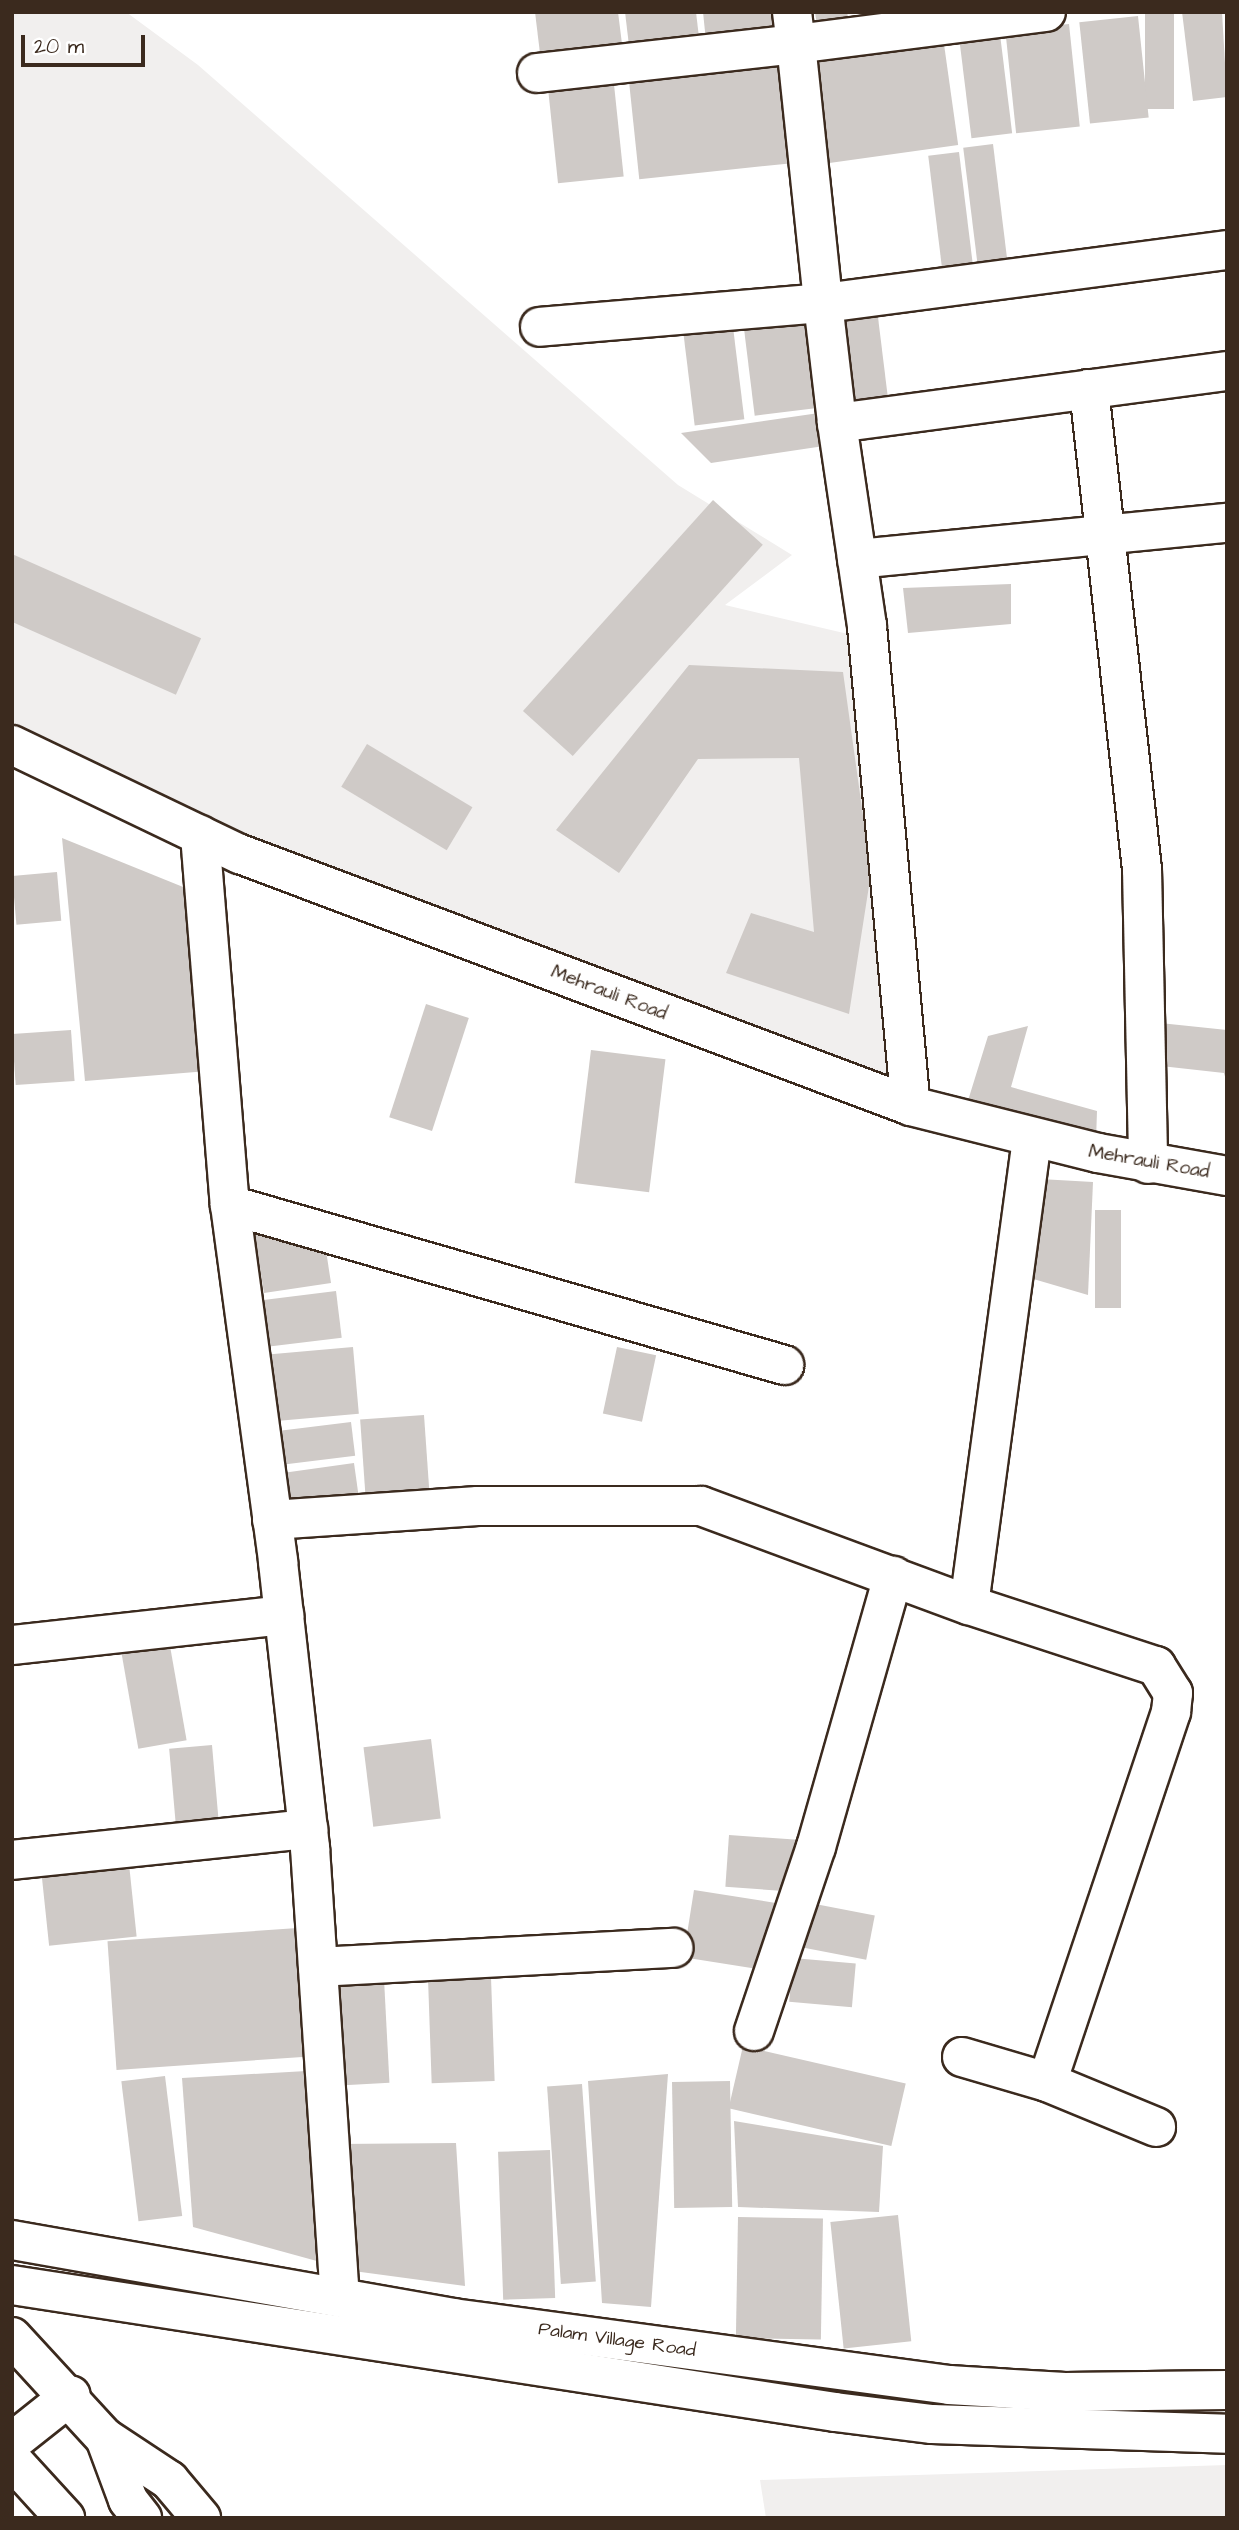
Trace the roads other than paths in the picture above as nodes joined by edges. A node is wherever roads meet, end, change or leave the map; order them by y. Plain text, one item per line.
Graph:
1 (1046, 12) edge
2 (794, 28) edge
3 (537, 73) dead end
4 (1227, 250) edge
5 (823, 303) junction
6 (540, 327) dead end
7 (1227, 371) edge
8 (1089, 389) junction
9 (838, 423) junction
10 (1227, 523) edge
11 (1105, 535) junction
12 (857, 559) junction
13 (12, 745) edge
14 (200, 835) junction
15 (911, 1107) junction
16 (1032, 1138) junction
17 (1148, 1164) junction
18 (1227, 1176) edge
19 (230, 1205) junction
20 (784, 1365) dead end
21 (272, 1520) junction
22 (894, 1576) junction
23 (969, 1605) junction
24 (284, 1615) junction
25 (12, 1645) edge
26 (308, 1829) junction
27 (12, 1860) edge
28 (673, 1948) dead end
29 (318, 1967) junction
30 (754, 2031) dead end
31 (962, 2057) dead end
32 (1047, 2082) junction
33 (1156, 2127) dead end
34 (12, 2240) edge
35 (12, 2285) edge
36 (341, 2297) junction
37 (12, 2337) edge
38 (1227, 2390) edge
39 (71, 2395) junction
40 (1227, 2434) edge
41 (105, 2438) junction
42 (12, 2442) edge
43 (12, 2460) edge
44 (65, 2518) edge
45 (142, 2518) edge
46 (201, 2518) edge

1 - 2 street
2 - 3 street
2 - 5 street
4 - 5 street
5 - 6 street
5 - 9 street
7 - 8 street
8 - 9 street
8 - 11 street
9 - 12 street
10 - 11 street
11 - 12 street
11 - 17 street
12 - 15 street
13 - 14 street, Mehrauli Road
14 - 15 street, Mehrauli Road
14 - 19 street
15 - 16 street, Mehrauli Road
16 - 17 street, Mehrauli Road
16 - 23 street
17 - 18 street, Mehrauli Road
19 - 20 street
19 - 21 street
21 - 22 street
21 - 24 street
22 - 23 street
22 - 30 street
23 - 32 street
24 - 25 street
24 - 26 street
26 - 27 street
26 - 29 street
28 - 29 street
29 - 36 street
31 - 32 street
32 - 33 street
34 - 36 street, Palam Village Road
35 - 40 street, Palam Village Road
36 - 38 street, Palam Village Road
37 - 39 street
39 - 41 street
39 - 42 street
41 - 45 street
41 - 46 street
43 - 44 street

